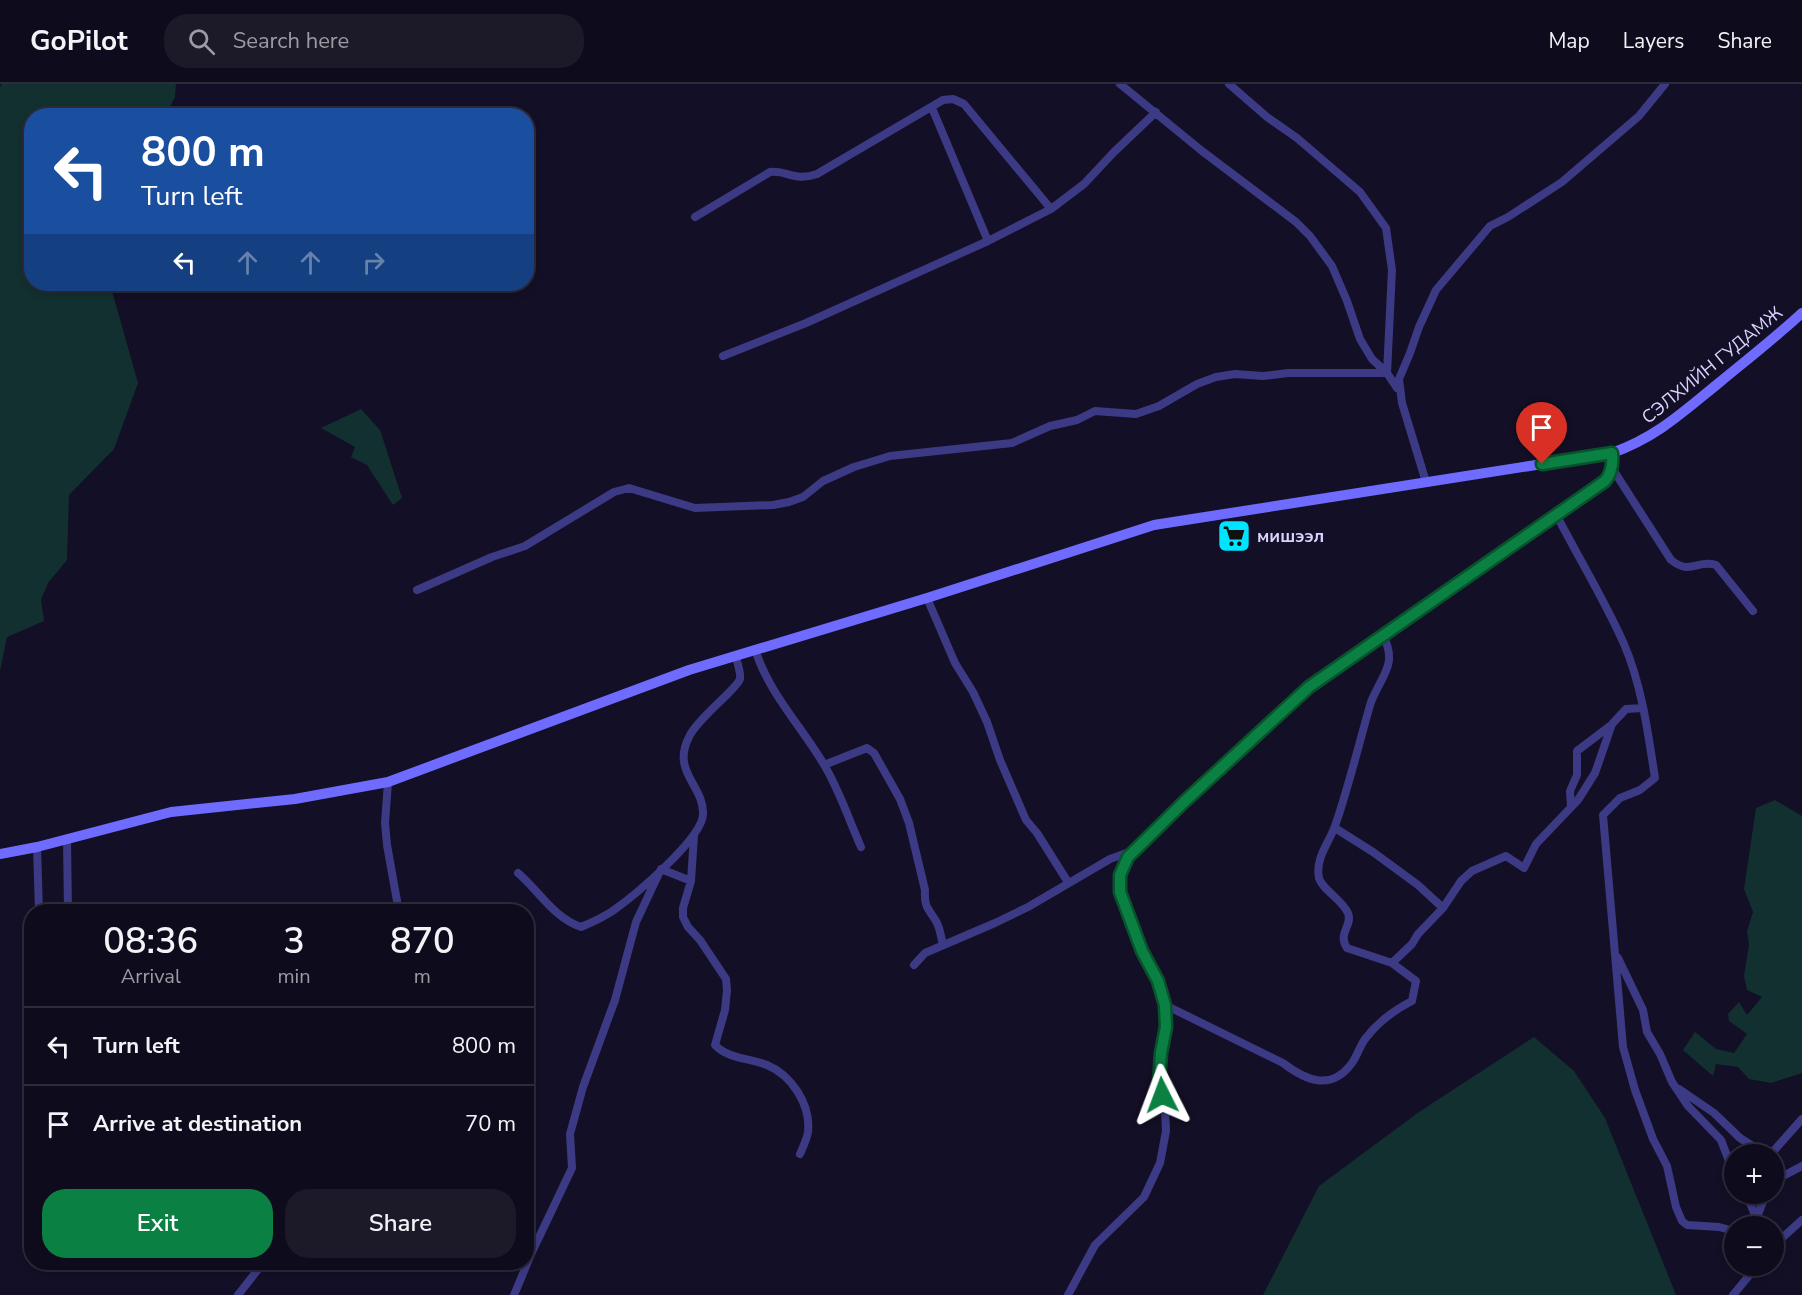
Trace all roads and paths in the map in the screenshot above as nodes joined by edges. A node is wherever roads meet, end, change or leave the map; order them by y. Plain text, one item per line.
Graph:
1 (1120, 84) edge
2 (1229, 84) edge
3 (1665, 84) edge
4 (932, 108) junction
5 (1156, 112) junction
6 (1051, 209) junction
7 (695, 217) dead end
8 (988, 241) junction
9 (1802, 313) edge
10 (723, 356) dead end
11 (1387, 374) junction
12 (1402, 402) junction
13 (1612, 453) junction
14 (1612, 468) junction
15 (1426, 482) junction
16 (1556, 514) junction
17 (417, 590) dead end
18 (927, 598) junction
19 (1753, 611) dead end
20 (1383, 635) junction
21 (755, 649) junction
22 (736, 656) junction
23 (1643, 708) junction
24 (1612, 724) junction
25 (824, 765) junction
26 (388, 782) junction
27 (1571, 807) junction
28 (1335, 828) junction
29 (694, 836) junction
30 (67, 839) junction
31 (37, 847) junction
32 (861, 847) dead end
33 (1135, 850) junction
34 (0, 854) edge
35 (661, 869) junction
36 (518, 873) dead end
37 (1066, 879) dead end
38 (691, 881) junction
39 (39, 904) edge
40 (68, 904) edge
41 (398, 904) edge
42 (1443, 908) junction
43 (943, 945) junction
44 (1615, 953) junction
45 (1392, 963) junction
46 (914, 965) dead end
47 (1165, 1005) junction
48 (1676, 1088) junction
49 (1802, 1119) edge
50 (1750, 1144) edge
51 (1778, 1144) edge
52 (1724, 1148) edge
53 (800, 1154) dead end
54 (1802, 1166) edge
55 (1784, 1175) edge
56 (1802, 1220) edge
57 (1724, 1228) edge
58 (1784, 1236) edge
59 (534, 1248) edge
60 (258, 1270) edge
61 (524, 1270) edge
62 (1749, 1276) edge
63 (238, 1295) edge
64 (514, 1295) edge
65 (1068, 1295) edge
66 (1733, 1295) edge

1 - 5 street
2 - 11 street
3 - 12 street
4 - 6 street
4 - 7 street
4 - 8 street
5 - 6 street
5 - 11 street
6 - 8 street
8 - 10 street
9 - 13 main road, СЭЛХИЙН ГУДАМЖ
11 - 12 street
11 - 17 street
12 - 15 street
13 - 14 street
13 - 15 main road, СЭЛХИЙН ГУДАМЖ
14 - 16 street
14 - 19 street
15 - 18 main road, СЭЛХИЙН ГУДАМЖ
16 - 20 street
16 - 23 street
18 - 21 main road, СЭЛХИЙН ГУДАМЖ
18 - 37 street
20 - 28 street
20 - 33 street
21 - 22 main road, СЭЛХИЙН ГУДАМЖ
21 - 25 street
22 - 26 main road, СЭЛХИЙН ГУДАМЖ
22 - 29 street
23 - 24 street
23 - 44 street
24 - 27 street
24 - 27 street
25 - 32 street
25 - 43 street
26 - 30 main road, СЭЛХИЙН ГУДАМЖ
26 - 41 street
27 - 42 street
28 - 42 street
28 - 45 street
29 - 35 street
29 - 38 street
30 - 31 main road, СЭЛХИЙН ГУДАМЖ
30 - 40 street
31 - 34 main road, СЭЛХИЙН ГУДАМЖ
31 - 39 street
33 - 43 street
33 - 47 street
35 - 36 street
35 - 38 street
35 - 59 street
38 - 53 street
42 - 45 street
43 - 46 street
44 - 48 street
44 - 57 street
45 - 47 street
47 - 65 street
48 - 50 street
48 - 52 street
49 - 51 street
54 - 55 street
56 - 58 street
60 - 63 street
61 - 64 street
62 - 66 street

